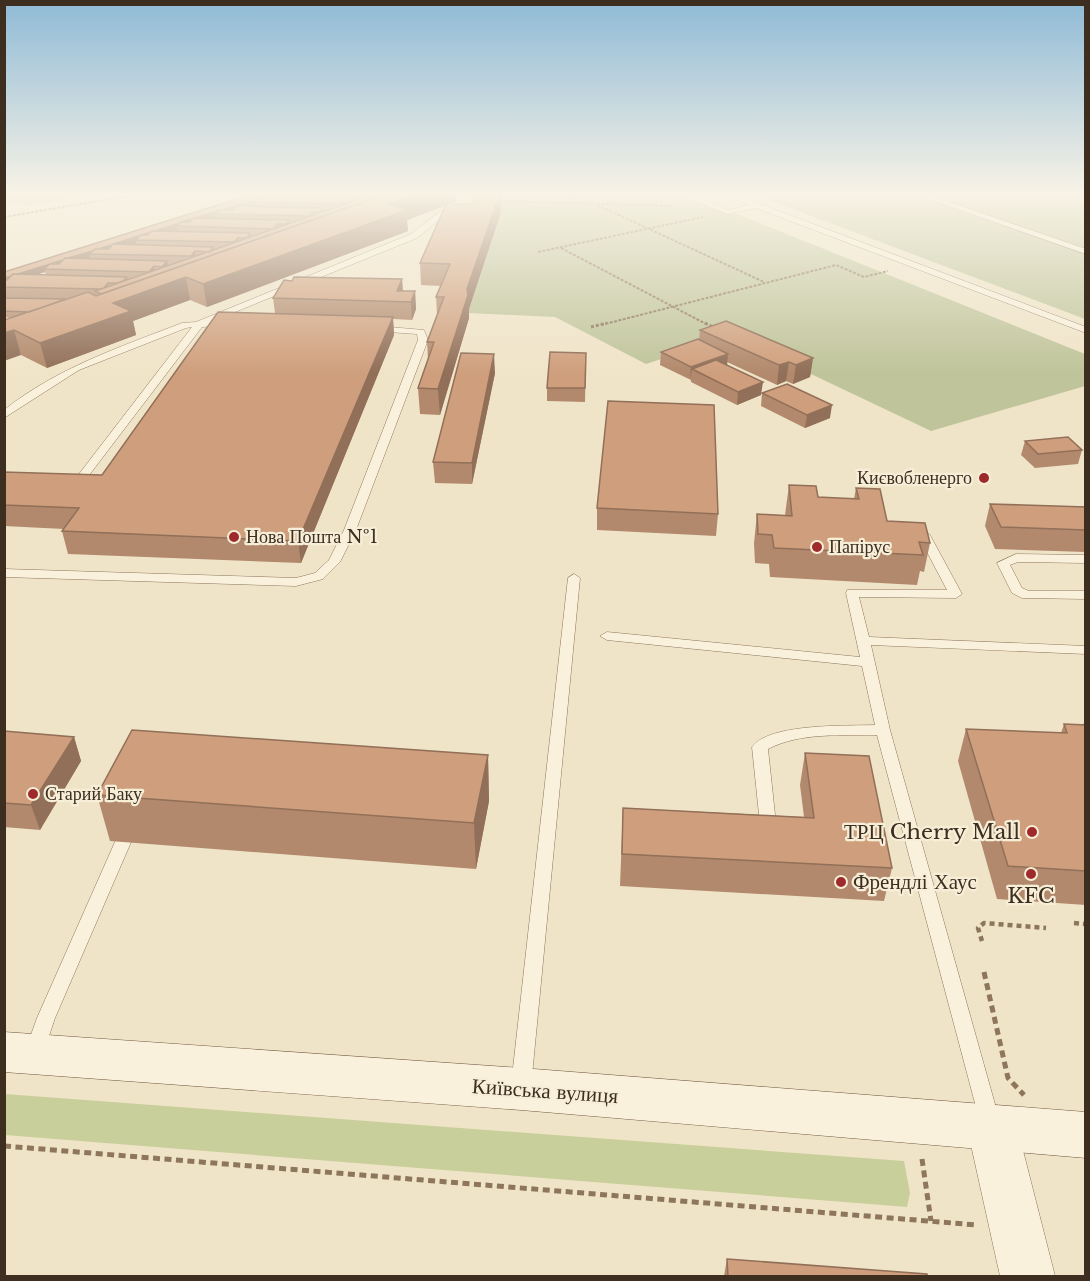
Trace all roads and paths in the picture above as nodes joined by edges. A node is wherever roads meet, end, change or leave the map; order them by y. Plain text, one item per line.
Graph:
1 (373, 253) edge
2 (571, 253) edge
3 (702, 253) edge
4 (878, 253) edge
5 (910, 265) junction
6 (765, 282) junction
7 (672, 305) junction
8 (200, 323) junction
9 (235, 323) edge
10 (591, 327) dead end
11 (713, 327) edge
12 (362, 328) edge
13 (1086, 330) edge
14 (4, 415) edge
15 (50, 481) edge
16 (924, 535) edge
17 (1086, 560) edge
18 (4, 573) edge
19 (574, 578) dead end
20 (1086, 595) edge
21 (607, 636) dead end
22 (862, 641) junction
23 (1086, 650) edge
24 (866, 662) junction
25 (883, 730) junction
26 (138, 810) edge
27 (768, 824) edge
28 (1074, 923) dead end
29 (1086, 924) edge
30 (1046, 928) dead end
31 (982, 941) dead end
32 (984, 972) dead end
33 (19, 1053) edge
34 (1008, 1078) dead end
35 (521, 1089) junction
36 (992, 1127) junction
37 (1086, 1135) edge
38 (4, 1146) edge
39 (922, 1159) dead end
40 (931, 1221) junction
41 (989, 1226) dead end
42 (1028, 1276) edge

1 - 8 lane
2 - 7 path
3 - 6 path
4 - 5 lane
5 - 6 path
5 - 13 lane
6 - 7 path
7 - 10 path
7 - 11 path
8 - 9 lane
8 - 14 lane
8 - 15 lane
12 - 18 lane
16 - 22 lane
17 - 20 lane
19 - 35 lane
21 - 24 lane
22 - 23 lane
22 - 24 lane
24 - 25 lane
25 - 27 lane
25 - 36 lane
26 - 33 lane
28 - 29 path
30 - 31 path
32 - 34 path
33 - 35 main road, Київська вулиця
35 - 36 main road, Київська вулиця
36 - 37 main road, Київська вулиця
36 - 42 main road
38 - 40 path
39 - 40 path
40 - 41 path

